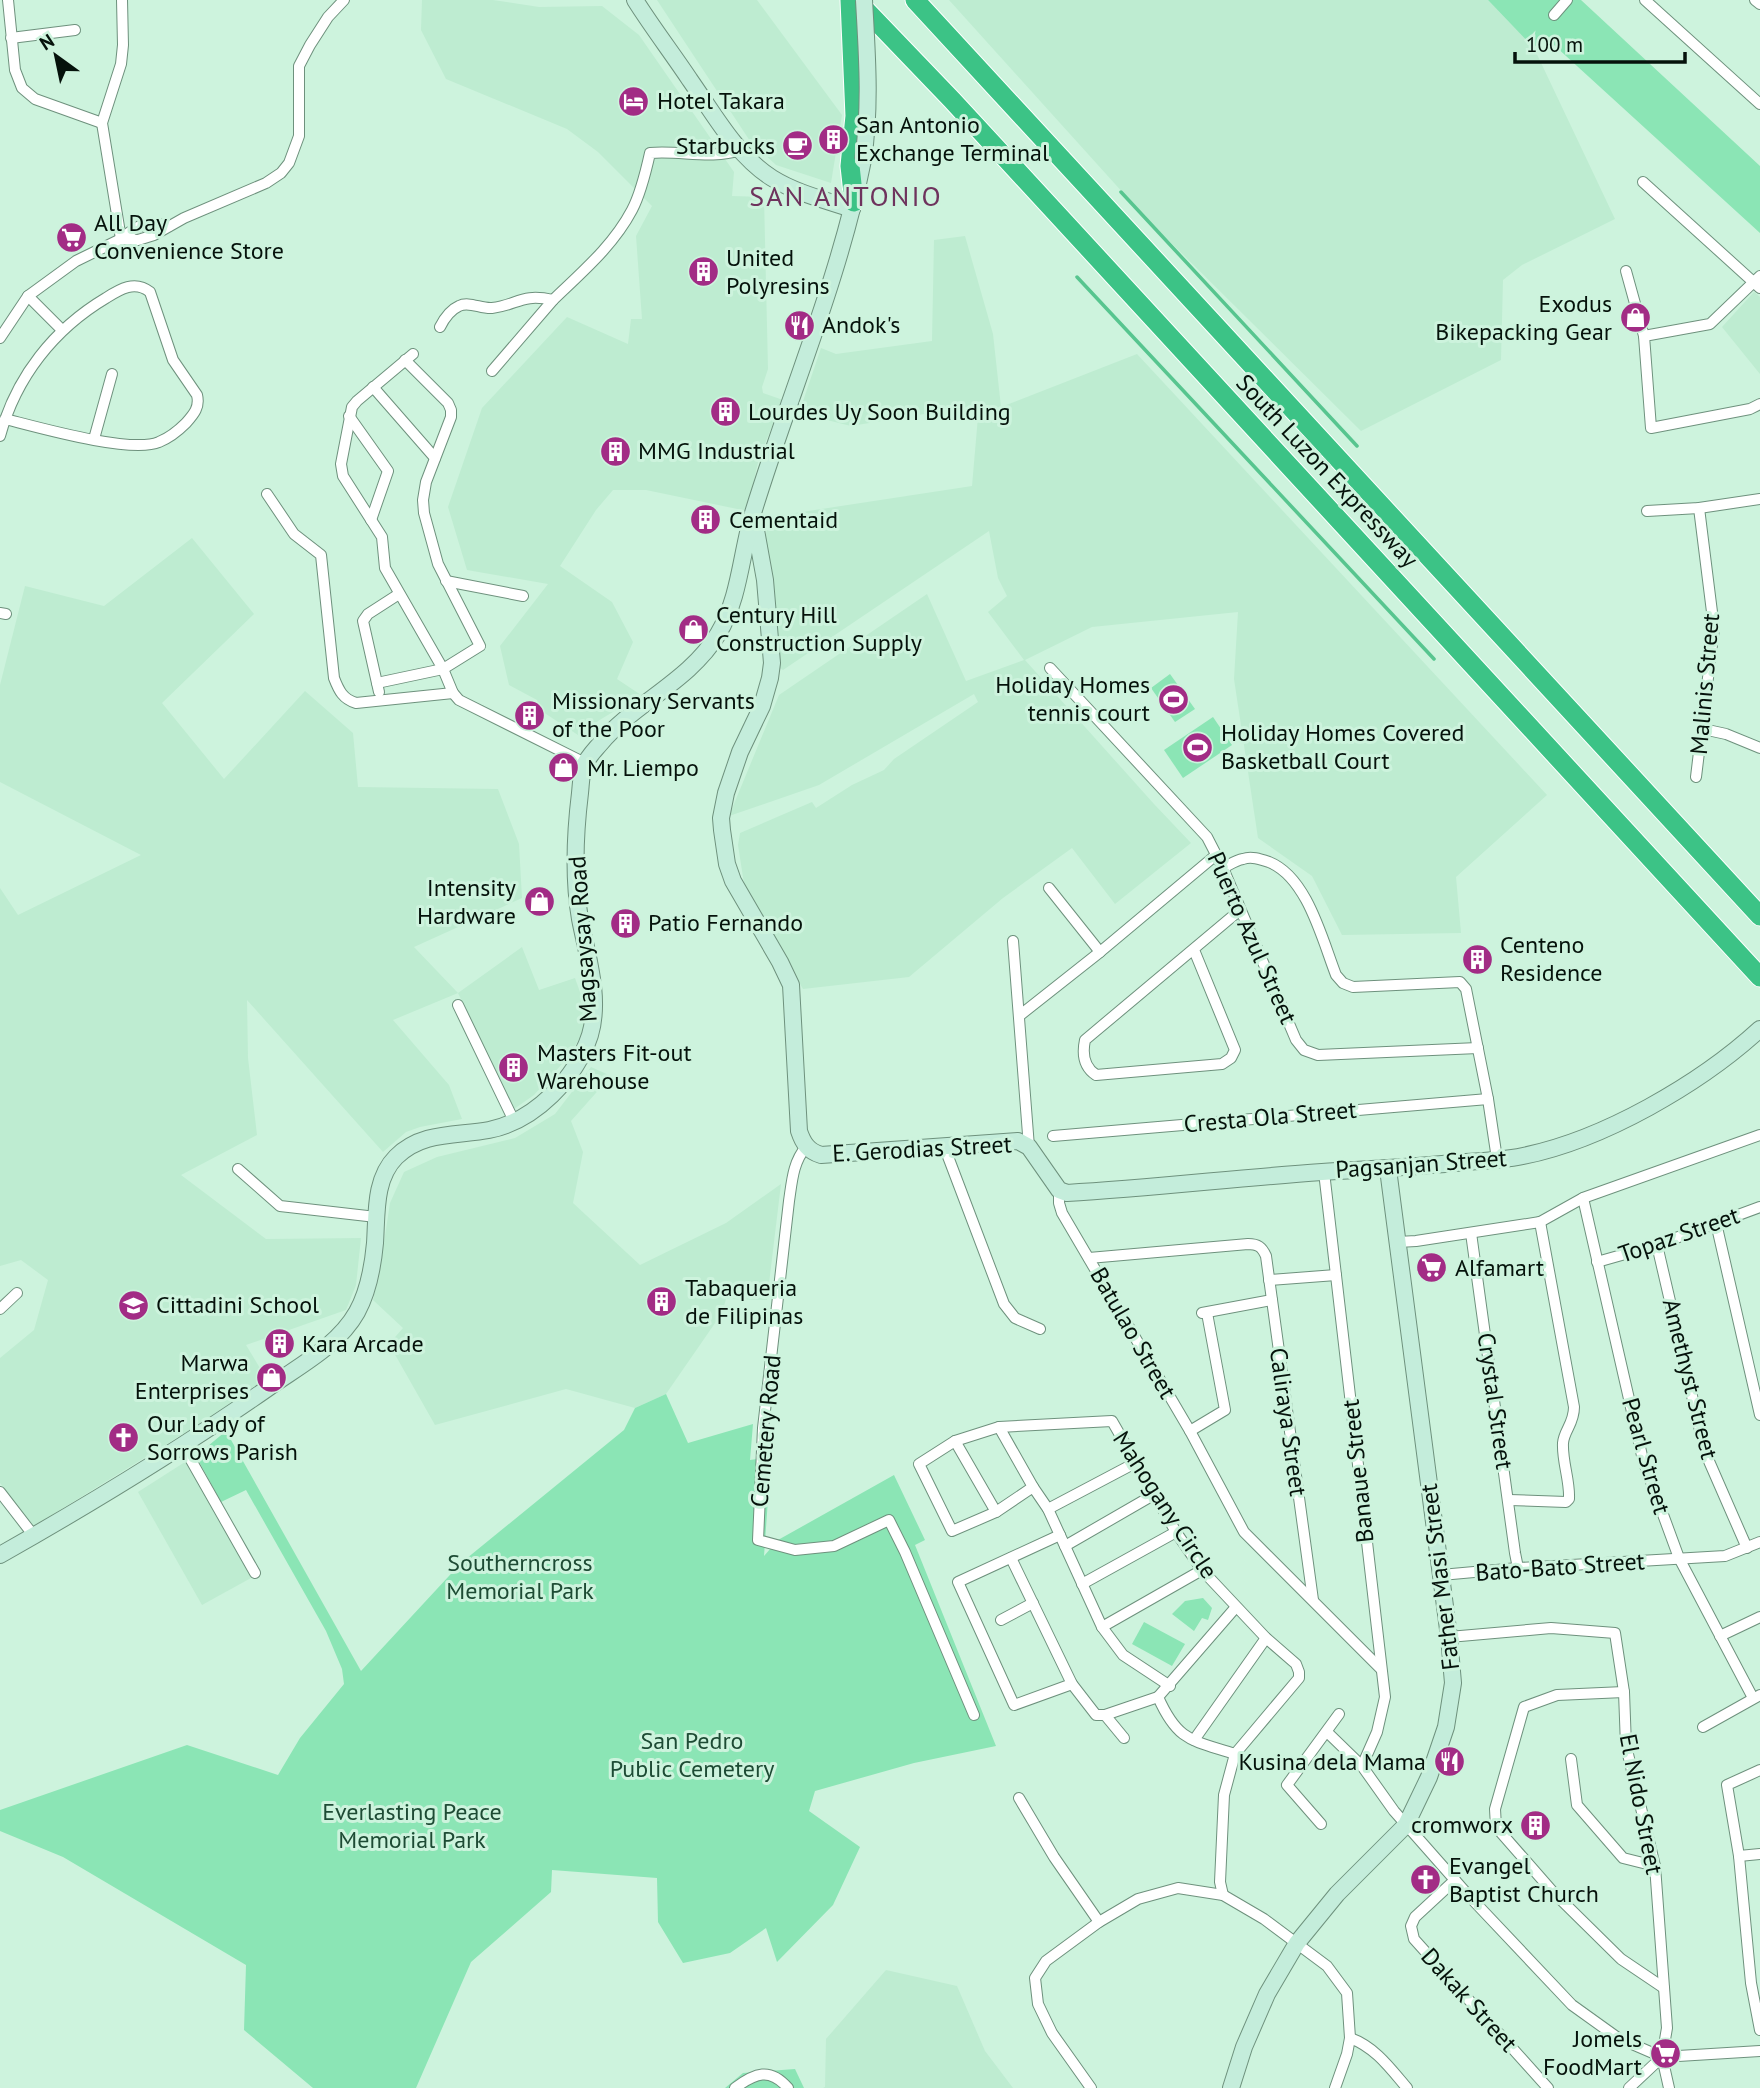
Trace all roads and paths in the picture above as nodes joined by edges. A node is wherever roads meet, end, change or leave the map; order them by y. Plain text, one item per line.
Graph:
1 (8, 0) edge
2 (122, 0) edge
3 (344, 0) edge
4 (635, 0) edge
5 (850, 0) edge
6 (856, 0) edge
7 (864, 0) edge
8 (915, 0) edge
9 (1567, 0) edge
10 (1645, 0) edge
11 (1755, 0) edge
12 (1760, 4) edge
13 (1554, 15) dead end
14 (75, 30) dead end
15 (11, 38) junction
16 (1760, 104) edge
17 (102, 123) junction
18 (740, 150) junction
19 (856, 163) junction
20 (1643, 182) dead end
21 (853, 205) junction
22 (170, 226) junction
23 (121, 239) junction
24 (1626, 271) dead end
25 (1758, 282) edge
26 (28, 296) junction
27 (553, 300) junction
28 (440, 327) dead end
29 (62, 330) junction
30 (1644, 336) junction
31 (0, 338) edge
32 (492, 371) dead end
33 (112, 374) dead end
34 (373, 387) junction
35 (1760, 404) edge
36 (349, 416) junction
37 (5, 419) junction
38 (0, 436) edge
39 (94, 439) junction
40 (435, 458) junction
41 (267, 494) dead end
42 (1760, 499) edge
43 (1699, 508) junction
44 (1647, 511) dead end
45 (753, 513) junction
46 (371, 520) junction
47 (446, 581) junction
48 (399, 594) junction
49 (523, 596) dead end
50 (1050, 668) dead end
51 (443, 669) junction
52 (453, 693) junction
53 (1703, 729) junction
54 (1760, 748) edge
55 (585, 763) junction
56 (1696, 777) dead end
57 (1216, 855) junction
58 (1223, 867) junction
59 (1049, 888) dead end
60 (1240, 910) junction
61 (1760, 916) edge
62 (1013, 942) dead end
63 (1194, 950) junction
64 (1100, 952) junction
65 (1760, 977) edge
66 (458, 1005) dead end
67 (1019, 1016) junction
68 (1756, 1032) edge
69 (1478, 1048) junction
70 (1488, 1099) junction
71 (514, 1121) junction
72 (1760, 1135) edge
73 (1053, 1136) dead end
74 (944, 1146) junction
75 (806, 1147) junction
76 (1028, 1147) junction
77 (1497, 1159) junction
78 (238, 1169) dead end
79 (1388, 1169) junction
80 (1324, 1172) junction
81 (1059, 1191) junction
82 (1583, 1198) junction
83 (1760, 1207) edge
84 (376, 1217) junction
85 (1540, 1222) junction
86 (1716, 1223) junction
87 (1472, 1233) junction
88 (1398, 1242) junction
89 (1657, 1245) junction
90 (1089, 1258) junction
91 (1597, 1262) junction
92 (1336, 1275) junction
93 (1269, 1280) junction
94 (18, 1293) dead end
95 (1272, 1300) junction
96 (0, 1309) edge
97 (1040, 1329) dead end
98 (1760, 1415) edge
99 (999, 1427) junction
100 (1190, 1432) junction
101 (955, 1441) junction
102 (183, 1446) junction
103 (1136, 1462) junction
104 (1033, 1487) junction
105 (0, 1492) edge
106 (1155, 1493) junction
107 (1509, 1500) junction
108 (1048, 1509) junction
109 (996, 1512) junction
110 (1176, 1532) junction
111 (34, 1535) junction
112 (1063, 1541) junction
113 (1760, 1542) edge
114 (1746, 1548) junction
115 (0, 1555) edge
116 (1011, 1558) junction
117 (1679, 1558) junction
118 (1518, 1568) junction
119 (1202, 1570) junction
120 (255, 1573) dead end
121 (1441, 1575) junction
122 (1082, 1584) junction
123 (1313, 1600) junction
124 (1033, 1603) junction
125 (1236, 1607) junction
126 (1760, 1617) edge
127 (1001, 1620) dead end
128 (1102, 1627) junction
129 (1720, 1636) junction
130 (1449, 1637) junction
131 (1266, 1638) junction
132 (1381, 1669) junction
133 (1072, 1684) junction
134 (1170, 1686) junction
135 (1624, 1692) junction
136 (1756, 1696) edge
137 (1158, 1697) junction
138 (1339, 1714) dead end
139 (974, 1715) dead end
140 (1105, 1715) junction
141 (1703, 1727) dead end
142 (1327, 1732) junction
143 (1124, 1738) dead end
144 (1194, 1740) junction
145 (1235, 1754) junction
146 (1571, 1759) dead end
147 (1362, 1766) junction
148 (1760, 1770) edge
149 (1019, 1798) dead end
150 (1321, 1824) dead end
151 (1406, 1825) junction
152 (1760, 1854) edge
153 (1739, 1856) junction
154 (1655, 1866) junction
155 (1455, 1880) junction
156 (1223, 1895) junction
157 (1760, 1918) edge
158 (1746, 1919) junction
159 (1099, 1922) junction
160 (1297, 1943) junction
161 (1756, 1983) edge
162 (1664, 1988) junction
163 (1760, 2030) edge
164 (1350, 2038) junction
165 (1760, 2051) edge
166 (1662, 2057) junction
167 (735, 2088) edge
168 (788, 2088) edge
169 (1091, 2088) edge
170 (1231, 2088) edge
171 (1335, 2088) edge
172 (1407, 2088) edge
173 (1548, 2088) edge
174 (1629, 2088) edge
175 (1670, 2088) edge

1 - 15 street
2 - 17 street
3 - 22 street
4 - 18 street
5 - 19 highway
6 - 65 highway, South Luzon Expressway
7 - 19 street, bridge
8 - 61 highway, South Luzon Expressway
9 - 13 street
10 - 16 street
11 - 12 street
14 - 15 street
15 - 17 street
17 - 23 street
18 - 21 street
18 - 27 street
19 - 21 highway
20 - 25 street
21 - 45 street, Magsaysay Road
22 - 23 street
22 - 23 street
23 - 26 street
24 - 30 street
25 - 30 street
26 - 29 street
26 - 31 street
27 - 28 street
27 - 32 street
29 - 37 street
29 - 39 street
30 - 35 street
33 - 39 street
34 - 36 street
34 - 40 street
34 - 40 street
36 - 46 street
36 - 46 street
37 - 38 street
37 - 39 street
40 - 47 street
41 - 52 street
42 - 43 street
43 - 44 street
43 - 53 street, Malinis Street
45 - 55 street, Magsaysay Road
45 - 75 street, E. Gerodias Street
46 - 48 street
47 - 49 street
47 - 51 street
48 - 51 street
48 - 51 street
50 - 57 street, Puerto Azul Street
51 - 52 street
52 - 55 street
53 - 54 street
53 - 56 street, Malinis Street
55 - 71 street, Magsaysay Road
57 - 58 street, Puerto Azul Street
57 - 64 street
58 - 60 street, Puerto Azul Street
58 - 69 street
59 - 64 street
60 - 63 street
60 - 69 street, Puerto Azul Street
62 - 67 street
63 - 63 street
64 - 67 street
66 - 71 street
67 - 76 street
68 - 77 street, Pagsanjan Street
69 - 70 street
70 - 73 street, Cresta Ola Street
70 - 77 street
71 - 84 street, Magsaysay Road
72 - 82 street
74 - 75 street, E. Gerodias Street
74 - 76 street, E. Gerodias Street
74 - 97 street
75 - 139 street, Cemetery Road
76 - 81 street, Batulao Street
77 - 79 street, Pagsanjan Street
78 - 84 street
79 - 80 street, Pagsanjan Street
79 - 88 street, Father Masi Street
80 - 81 street, Pagsanjan Street
80 - 92 street, Banaue Street
81 - 90 street, Batulao Street
82 - 85 street
82 - 91 street, Pearl Street
83 - 86 street, Topaz Street
84 - 102 street, Magsaysay Road
85 - 87 street
85 - 107 street
86 - 89 street, Topaz Street
86 - 98 street
87 - 88 street
87 - 107 street, Crystal Street
88 - 121 street, Father Masi Street
89 - 91 street, Topaz Street
89 - 114 street, Amethyst Street
90 - 93 street, Caliraya Street
90 - 100 street, Batulao Street
91 - 117 street, Pearl Street
92 - 93 street
92 - 132 street, Banaue Street
93 - 95 street, Caliraya Street
94 - 96 street
95 - 100 street
95 - 123 street, Caliraya Street
99 - 101 street, Mahogany Circle
99 - 103 street, Mahogany Circle
99 - 104 street
100 - 123 street, Batulao Street
101 - 109 street
101 - 109 street, Mahogany Circle
102 - 111 street, Magsaysay Road
102 - 120 street
103 - 106 street, Mahogany Circle
103 - 108 street
104 - 108 street
104 - 109 street
105 - 111 street
106 - 110 street, Mahogany Circle
106 - 112 street
107 - 118 street, Crystal Street
108 - 112 street
110 - 119 street, Mahogany Circle
110 - 122 street
111 - 115 street, Magsaysay Road
112 - 116 street
112 - 122 street
113 - 114 street, Bato-Bato Street
114 - 117 street, Bato-Bato Street
116 - 124 street
116 - 133 street
117 - 118 street, Bato-Bato Street
117 - 129 street, Pearl Street
118 - 121 street, Bato-Bato Street
119 - 125 street, Mahogany Circle
119 - 128 street
121 - 130 street, Father Masi Street
122 - 128 street
123 - 132 street, Batulao Street
124 - 127 street
124 - 133 street
125 - 131 street, Mahogany Circle
125 - 134 street
126 - 129 street
128 - 134 street
129 - 136 street, Pearl Street
130 - 135 street, El Nido Street
130 - 151 street, Father Masi Street
131 - 144 street
131 - 145 street, Mahogany Circle
132 - 147 street, Banaue Street
133 - 140 street
134 - 137 street
135 - 154 street, El Nido Street
135 - 162 street
136 - 141 street
137 - 140 street
137 - 144 street
138 - 142 street
140 - 143 street
142 - 147 street
142 - 150 street
144 - 145 street
145 - 156 street
146 - 154 street
147 - 151 street
148 - 153 street
149 - 159 street
151 - 155 street
151 - 160 street, Father Masi Street
152 - 153 street
153 - 158 street
154 - 162 street, El Nido Street
155 - 166 street
155 - 173 street, Dakak Street
156 - 159 street
156 - 160 street
157 - 158 street
158 - 161 street
159 - 169 street
160 - 164 street
160 - 170 street, Father Masi Street
161 - 163 street
162 - 166 street, El Nido Street
164 - 171 street
164 - 172 street
165 - 166 street
166 - 174 street
166 - 175 street
167 - 168 street

